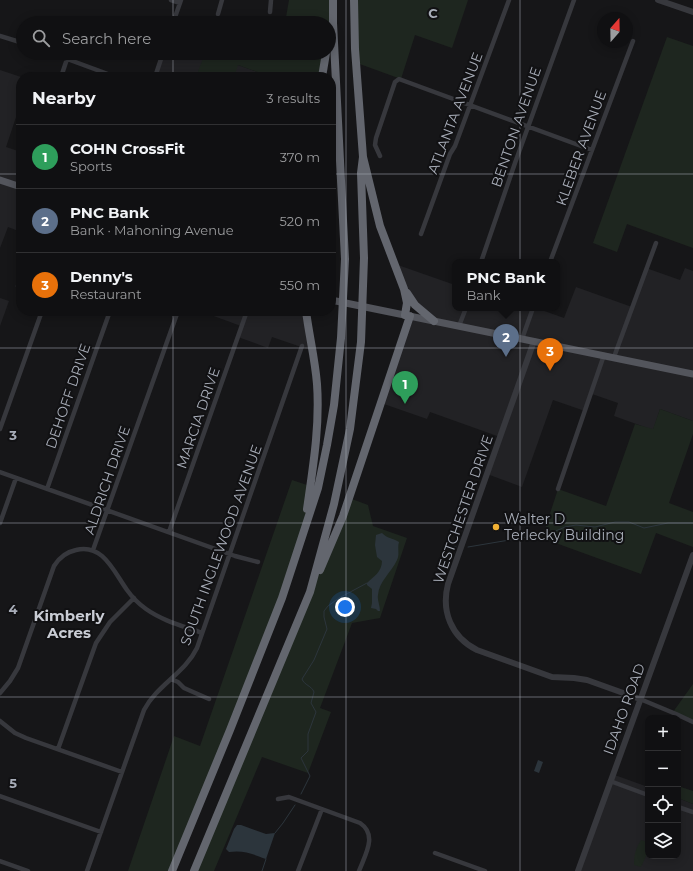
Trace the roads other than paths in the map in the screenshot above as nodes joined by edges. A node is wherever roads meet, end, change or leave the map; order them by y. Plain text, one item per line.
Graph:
1 (171, 0) edge
2 (222, 0) edge
3 (271, 0) edge
4 (333, 0) edge
5 (354, 0) edge
6 (509, 0) edge
7 (574, 0) edge
8 (658, 0) edge
9 (180, 2) edge
10 (270, 12) dead end
11 (693, 12) edge
12 (218, 14) dead end
13 (175, 16) edge
14 (333, 16) edge
15 (0, 36) edge
16 (16, 41) edge
17 (629, 48) edge
18 (67, 60) edge
19 (70, 60) edge
20 (161, 60) edge
21 (325, 60) edge
22 (335, 60) edge
23 (63, 72) edge
24 (102, 72) edge
25 (157, 72) edge
26 (323, 72) edge
27 (336, 72) edge
28 (336, 81) edge
29 (471, 105) junction
30 (528, 127) junction
31 (592, 150) junction
32 (380, 156) dead end
33 (363, 157) junction
34 (0, 180) edge
35 (16, 185) edge
36 (421, 234) dead end
37 (656, 243) dead end
38 (482, 259) edge
39 (551, 259) edge
40 (404, 289) junction
41 (336, 301) edge
42 (465, 311) edge
43 (532, 311) edge
44 (40, 316) edge
45 (108, 316) edge
46 (176, 316) edge
47 (245, 316) edge
48 (307, 316) edge
49 (407, 316) junction
50 (434, 321) junction
51 (459, 326) junction
52 (522, 339) junction
53 (534, 341) junction
54 (302, 346) dead end
55 (604, 355) junction
56 (614, 357) junction
57 (693, 374) edge
58 (0, 429) edge
59 (0, 472) edge
60 (16, 478) junction
61 (47, 489) junction
62 (558, 489) dead end
63 (108, 510) junction
64 (0, 523) edge
65 (304, 531) junction
66 (169, 532) junction
67 (94, 550) junction
68 (230, 554) junction
69 (693, 555) edge
70 (258, 562) dead end
71 (310, 592) junction
72 (134, 598) junction
73 (202, 633) junction
74 (171, 679) junction
75 (0, 693) edge
76 (209, 699) dead end
77 (640, 700) junction
78 (0, 721) edge
79 (693, 722) edge
80 (58, 749) junction
81 (122, 772) junction
82 (610, 781) junction
83 (645, 794) edge
84 (0, 796) edge
85 (278, 800) dead end
86 (681, 808) edge
87 (322, 809) junction
88 (693, 812) edge
89 (100, 832) junction
90 (435, 853) dead end
91 (0, 861) edge
92 (28, 871) edge
93 (87, 871) edge
94 (172, 871) edge
95 (194, 871) edge
96 (298, 871) edge
97 (359, 871) edge
98 (485, 871) edge
99 (578, 871) edge

1 - 9 street
2 - 12 street
3 - 10 street
4 - 14 highway
5 - 33 highway
6 - 29 street, ATLANTA AVENUE
7 - 30 street, BENTON AVENUE
8 - 11 street
9 - 13 street
15 - 16 street
17 - 31 street, KLEBER AVENUE
18 - 23 street
19 - 24 street
20 - 25 street
21 - 26 highway
22 - 27 highway
28 - 65 highway
29 - 30 street
29 - 32 street
29 - 36 street, ATLANTA AVENUE
30 - 31 street
30 - 38 street, BENTON AVENUE
31 - 39 street, KLEBER AVENUE
33 - 40 highway
33 - 71 highway
34 - 35 main road
37 - 56 street
40 - 49 highway
40 - 50 highway
41 - 49 main road
42 - 51 street
43 - 52 street
44 - 58 street
45 - 61 street, DEHOFF DRIVE
46 - 63 street, ALDRICH DRIVE
47 - 66 street, MARCIA DRIVE
48 - 65 highway
49 - 50 main road
49 - 71 highway
50 - 51 main road
51 - 52 main road
52 - 53 main road
53 - 55 main road
53 - 77 street, WESTCHESTER DRIVE
54 - 68 street, SOUTH INGLEWOOD AVENUE
55 - 56 main road
55 - 62 street
56 - 57 main road
59 - 60 street
60 - 61 street
60 - 64 street
61 - 63 street
63 - 66 street
63 - 67 street, ALDRICH DRIVE
65 - 94 highway
66 - 68 street
67 - 72 street
67 - 75 street, ALDRICH DRIVE
68 - 70 street
68 - 73 street, SOUTH INGLEWOOD AVENUE
69 - 77 street, IDAHO ROAD
71 - 95 highway
72 - 73 street
72 - 80 street
73 - 74 street, SOUTH INGLEWOOD AVENUE
74 - 76 street
74 - 81 street, SOUTH INGLEWOOD AVENUE
77 - 79 street
77 - 82 street, IDAHO ROAD
78 - 80 street
80 - 81 street
81 - 89 street, SOUTH INGLEWOOD AVENUE
82 - 83 street
82 - 99 street, IDAHO ROAD
84 - 89 street
85 - 87 street
86 - 88 street
87 - 96 street
87 - 97 street
89 - 93 street, SOUTH INGLEWOOD AVENUE
90 - 98 street
91 - 92 street

